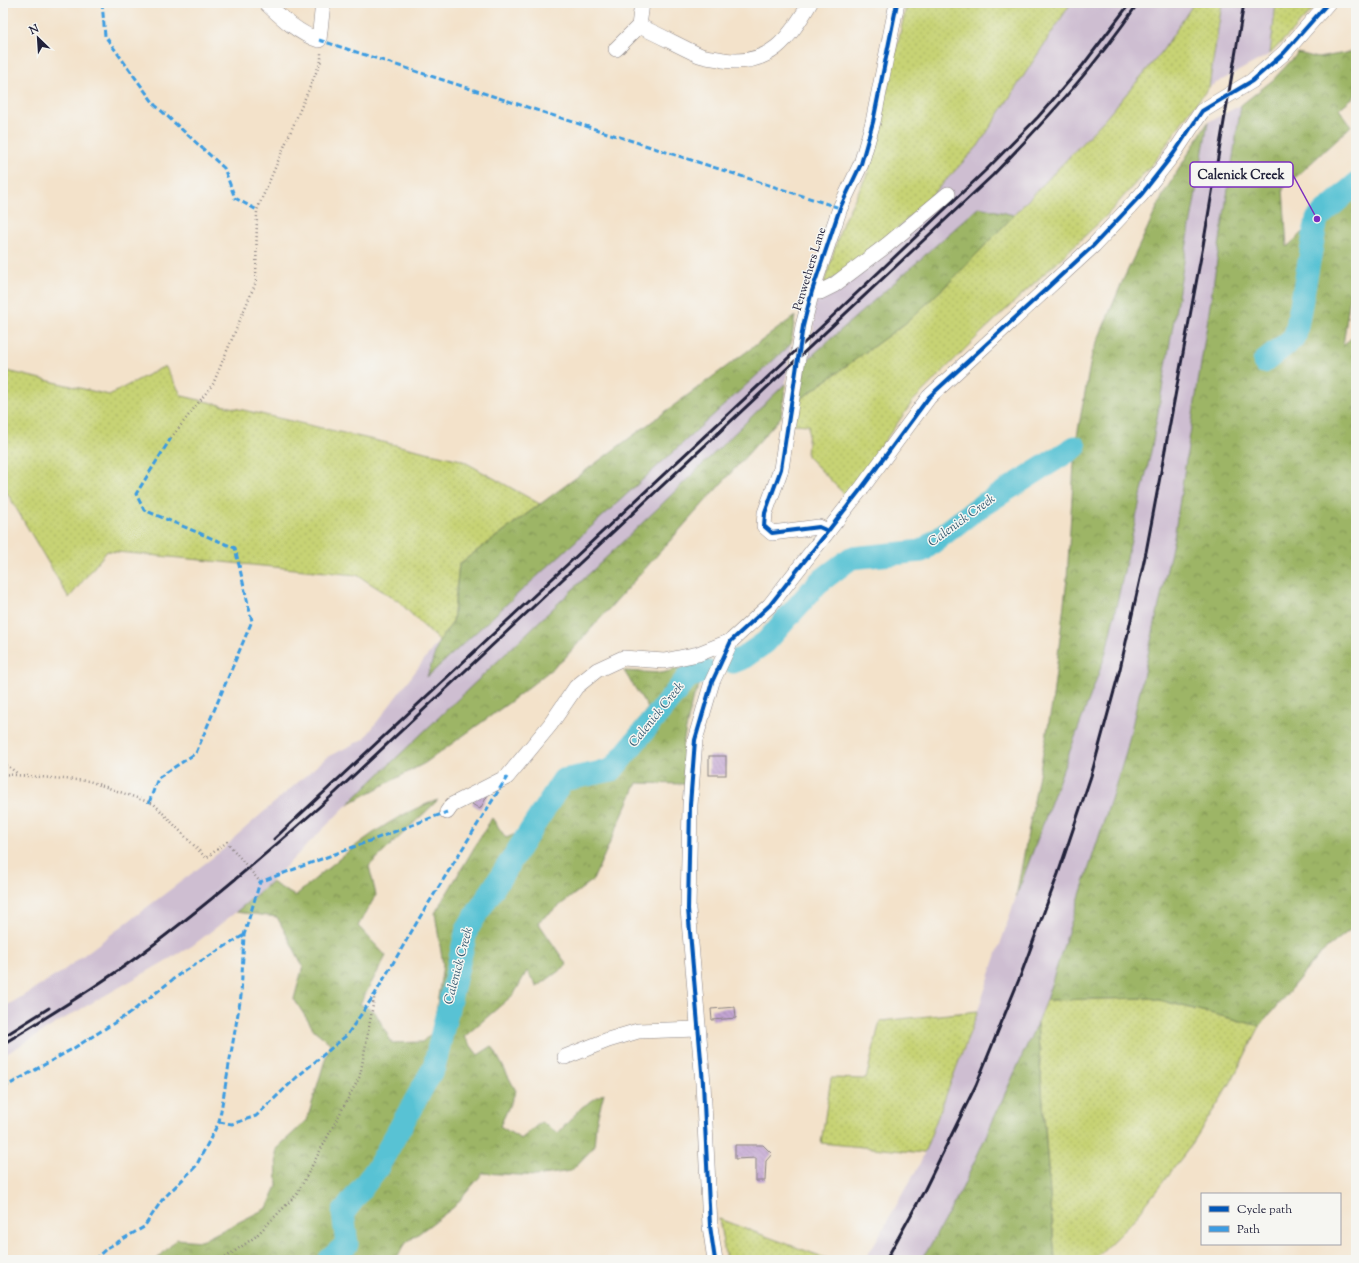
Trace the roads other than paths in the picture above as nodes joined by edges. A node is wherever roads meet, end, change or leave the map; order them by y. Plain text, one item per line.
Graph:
1 (266, 3) edge
2 (322, 3) edge
3 (642, 3) edge
4 (810, 3) edge
5 (897, 3) edge
6 (1328, 3) edge
7 (639, 26) junction
8 (616, 49) dead end
9 (948, 194) dead end
10 (812, 291) junction
11 (828, 531) junction
12 (731, 641) junction
13 (447, 812) dead end
14 (698, 1029) junction
15 (565, 1057) dead end
16 (714, 1260) edge

1 - 2 street
3 - 7 street
4 - 7 street
5 - 10 street, Penwethers Lane
6 - 11 street
7 - 8 street
9 - 10 street
10 - 11 street, Penwethers Lane
11 - 12 street
12 - 13 street
12 - 14 street
14 - 15 street
14 - 16 street

